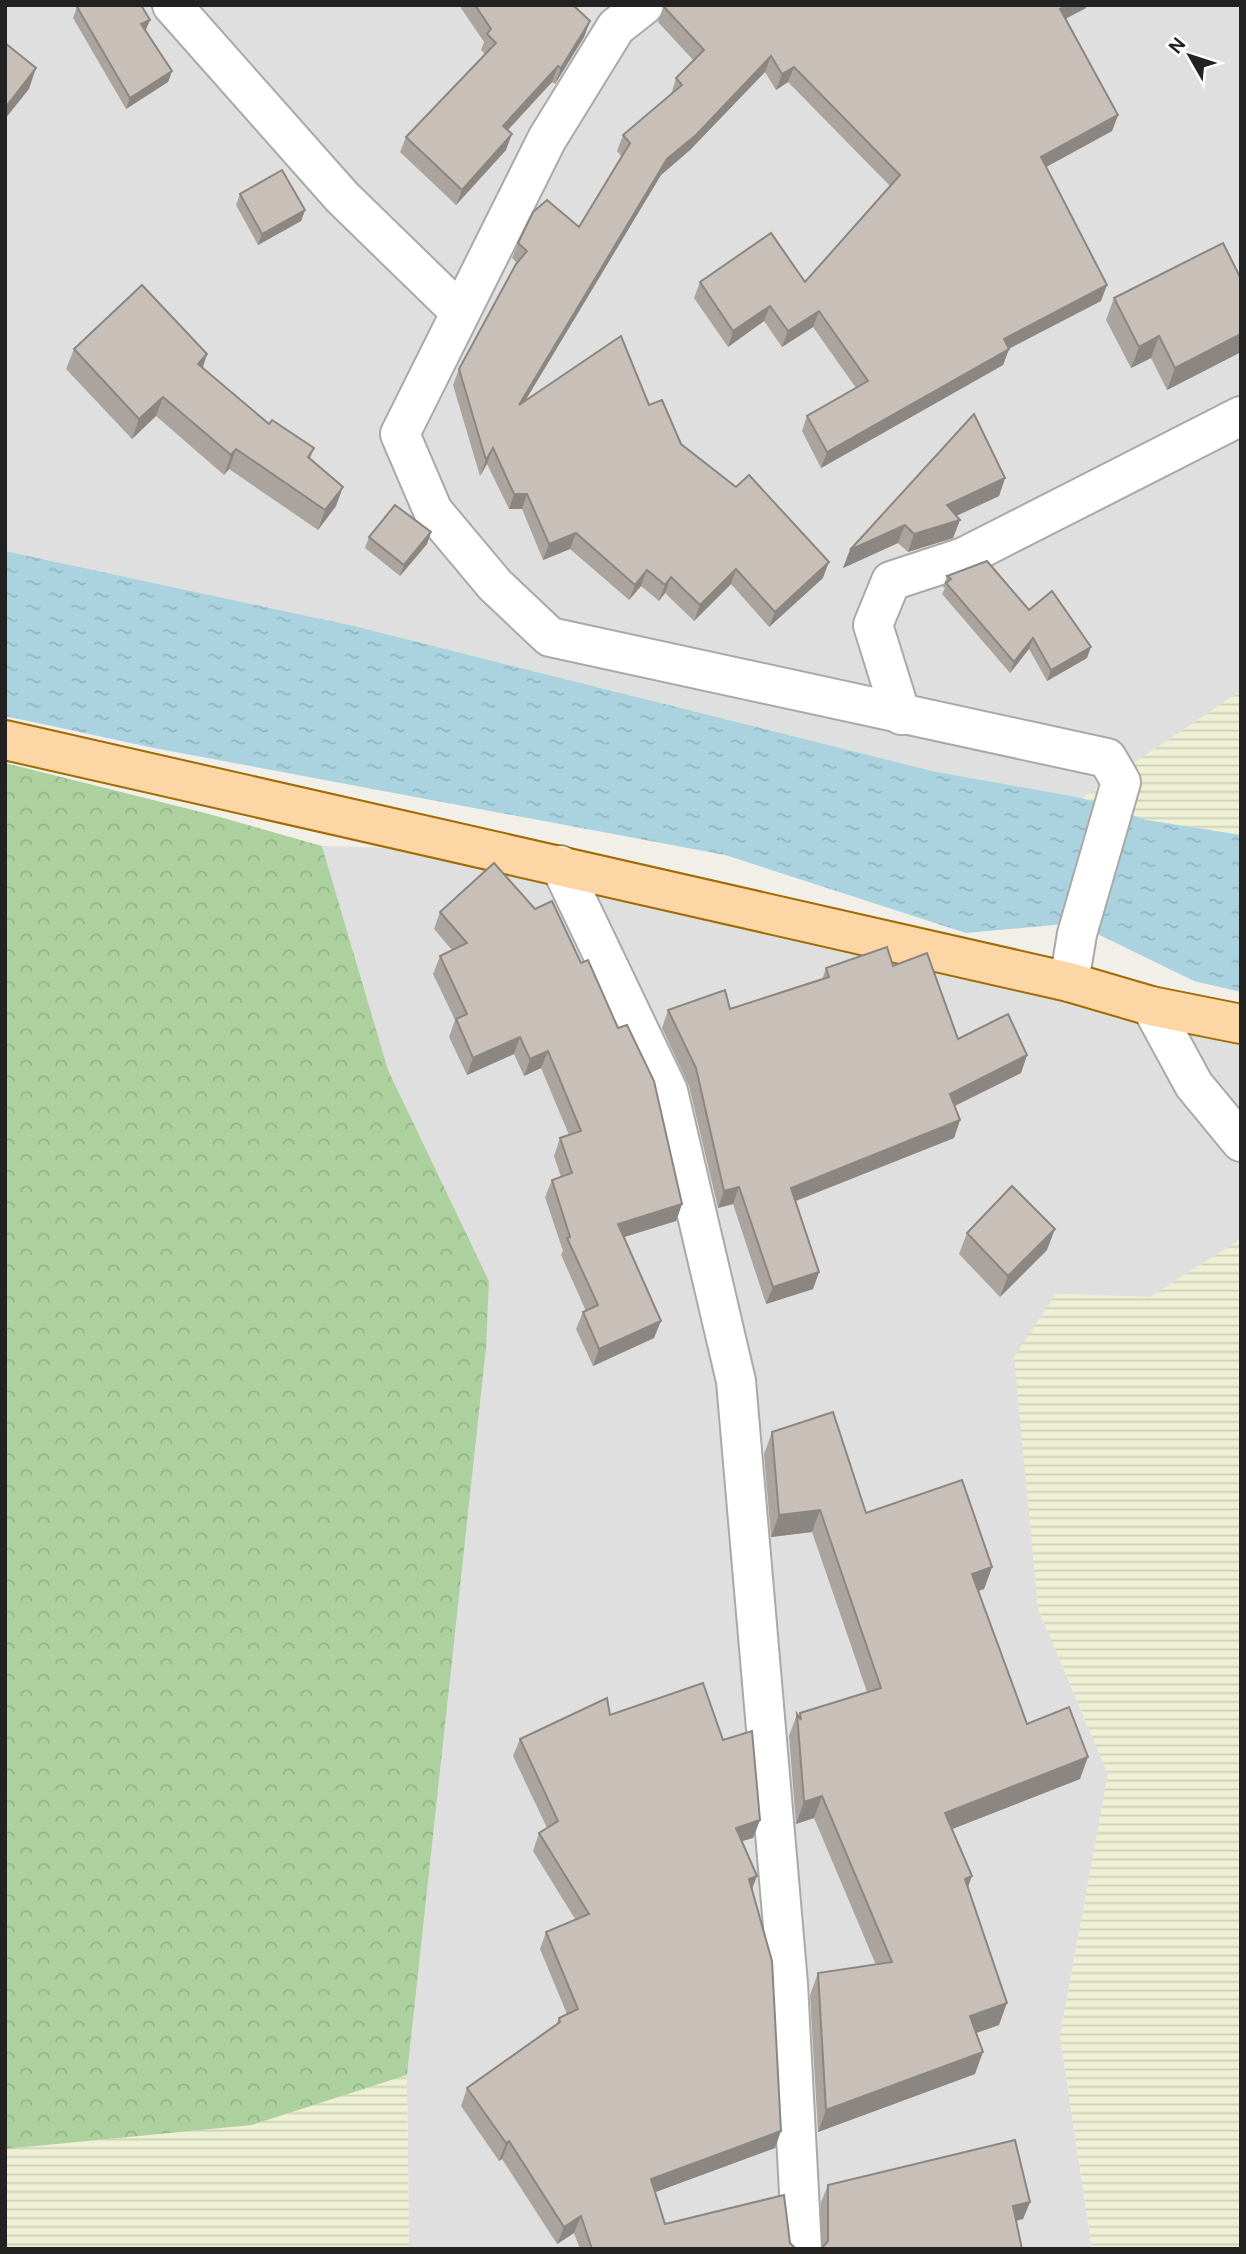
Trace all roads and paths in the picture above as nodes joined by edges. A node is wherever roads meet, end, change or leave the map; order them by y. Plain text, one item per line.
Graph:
1 (172, 5) edge
2 (625, 13) edge
3 (459, 311) junction
4 (1241, 416) edge
5 (901, 715) junction
6 (5, 740) edge
7 (560, 865) junction
8 (1069, 982) junction
9 (1150, 1006) junction
10 (1241, 1024) edge
11 (1241, 1142) edge
12 (802, 2249) edge

1 - 3 street
2 - 3 street
3 - 5 street
4 - 5 street
5 - 8 street
6 - 7 main road
7 - 8 main road
7 - 12 street
8 - 9 main road
9 - 10 main road
9 - 11 street

